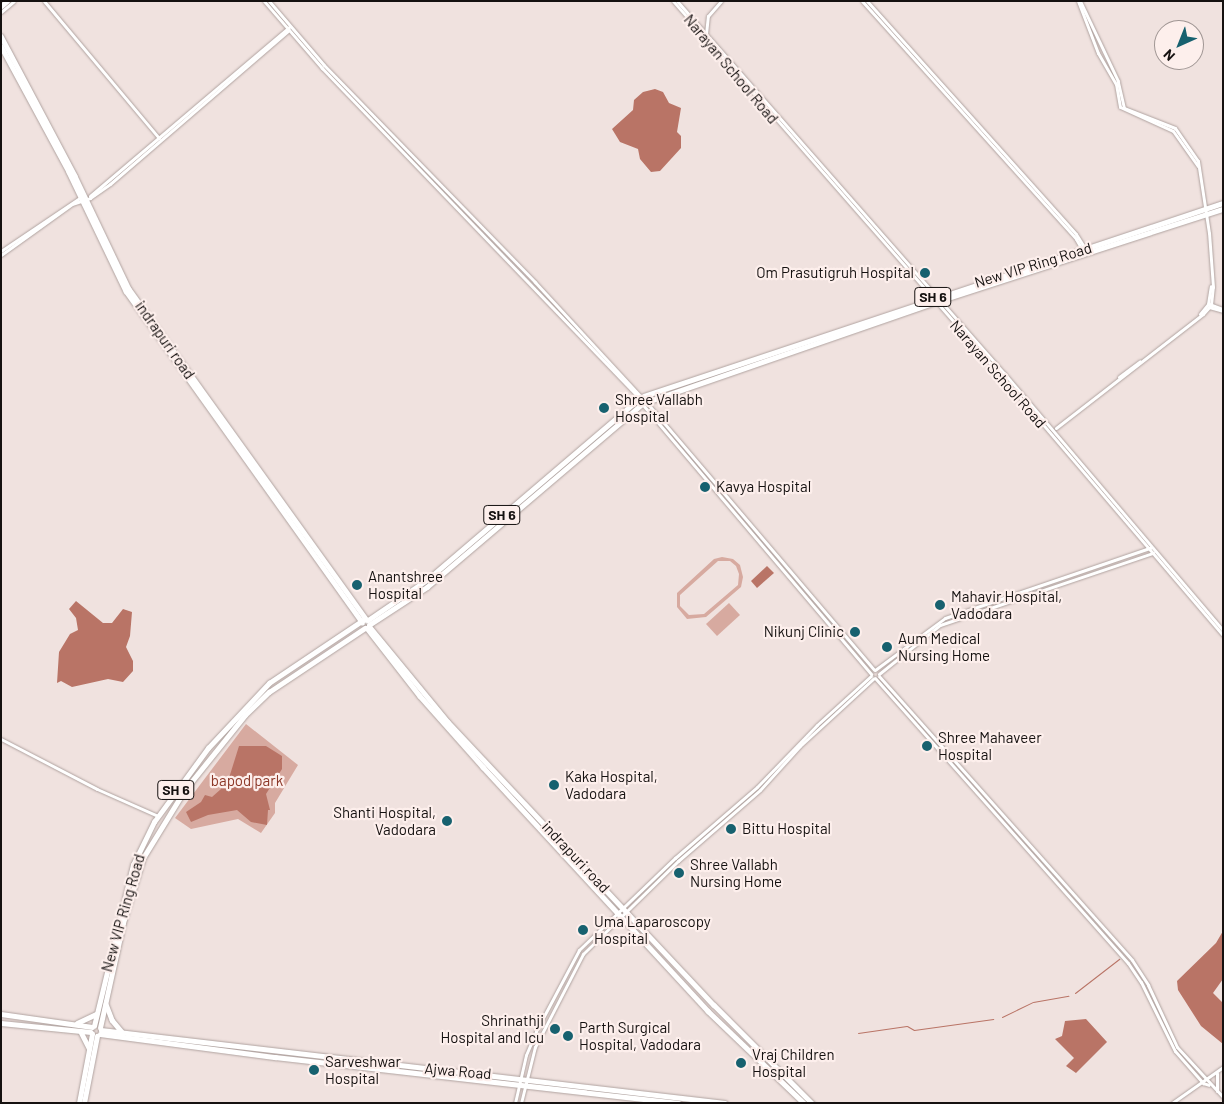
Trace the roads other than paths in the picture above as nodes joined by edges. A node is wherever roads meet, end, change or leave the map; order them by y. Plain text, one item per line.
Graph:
1 (7, 1) edge
2 (14, 1) edge
3 (44, 1) edge
4 (264, 1) edge
5 (269, 1) edge
6 (673, 1) edge
7 (677, 1) edge
8 (721, 1) edge
9 (862, 1) edge
10 (867, 1) edge
11 (1079, 1) edge
12 (1, 6) edge
13 (1, 12) edge
14 (289, 28) junction
15 (706, 35) junction
16 (1, 36) edge
17 (1, 46) edge
18 (160, 140) junction
19 (83, 198) junction
20 (1223, 203) edge
21 (1223, 208) edge
22 (1205, 209) junction
23 (1206, 215) junction
24 (1085, 251) junction
25 (1, 253) edge
26 (933, 297) junction
27 (938, 302) junction
28 (1209, 306) junction
29 (1223, 310) edge
30 (641, 397) junction
31 (645, 404) junction
32 (1053, 435) junction
33 (1151, 548) junction
34 (1154, 552) junction
35 (366, 624) junction
36 (1223, 630) edge
37 (1223, 635) edge
38 (875, 670) junction
39 (879, 675) junction
40 (873, 676) junction
41 (1, 739) edge
42 (158, 816) junction
43 (626, 910) junction
44 (618, 913) junction
45 (622, 918) junction
46 (566, 973) junction
47 (570, 975) junction
48 (106, 1003) junction
49 (1, 1014) edge
50 (96, 1014) junction
51 (1, 1023) edge
52 (76, 1024) junction
53 (96, 1031) junction
54 (81, 1032) junction
55 (122, 1033) junction
56 (89, 1049) junction
57 (1223, 1067) edge
58 (1217, 1072) junction
59 (520, 1079) junction
60 (526, 1080) junction
61 (1205, 1081) junction
62 (519, 1085) junction
63 (525, 1086) junction
64 (1217, 1091) junction
65 (1223, 1097) edge
66 (78, 1103) edge
67 (84, 1103) edge
68 (515, 1103) edge
69 (521, 1103) edge
70 (678, 1103) edge
71 (726, 1103) edge
72 (804, 1103) edge
73 (812, 1103) edge
74 (1172, 1103) edge

1 - 12 highway
2 - 13 street
3 - 18 street
4 - 14 street
5 - 14 street
6 - 26 street, Narayan School Road
7 - 15 street
8 - 15 street
9 - 24 street
10 - 24 street
11 - 22 street
14 - 18 street
14 - 30 street
15 - 26 street
16 - 19 main road, indrapuri road
17 - 19 main road
18 - 19 street
19 - 25 street
19 - 35 main road, indrapuri road
19 - 35 main road, indrapuri road
20 - 22 main road, New VIP Ring Road / SH 6
21 - 23 main road, New VIP Ring Road / SH 6
22 - 23 street
22 - 24 main road, New VIP Ring Road / SH 6
23 - 24 main road, New VIP Ring Road / SH 6
23 - 28 street
24 - 26 main road, New VIP Ring Road / SH 6
24 - 27 main road, New VIP Ring Road / SH 6
26 - 27 street, Narayan School Road
26 - 30 main road, New VIP Ring Road / SH 6
27 - 31 main road, New VIP Ring Road / SH 6
27 - 32 street, Narayan School Road
28 - 29 street
28 - 32 street
30 - 31 main road
30 - 31 main road
30 - 35 main road, New VIP Ring Road / SH 6
31 - 35 main road, New VIP Ring Road / SH 6
31 - 38 street
31 - 40 street
32 - 33 street, Narayan School Road
33 - 34 street, Narayan School Road
33 - 38 street
34 - 36 street
34 - 37 street
34 - 39 street
35 - 42 main road, New VIP Ring Road / SH 6
35 - 43 main road, indrapuri road
35 - 44 main road, indrapuri road
35 - 48 main road, New VIP Ring Road
38 - 39 street
38 - 40 street
39 - 40 street
39 - 61 street
40 - 43 street
40 - 61 street
41 - 42 street
42 - 50 main road, New VIP Ring Road / SH 6
43 - 44 street
43 - 45 street
43 - 73 main road, indrapuri road
44 - 45 main road, indrapuri road
44 - 46 street
45 - 47 street
45 - 72 main road, indrapuri road
46 - 47 street
46 - 59 street
47 - 60 street
48 - 53 main road, New VIP Ring Road
48 - 55 main road
49 - 52 main road, Ajwa Road
50 - 52 main road
50 - 53 main road, New VIP Ring Road / SH 6
51 - 54 main road, Ajwa Road
52 - 53 main road, Ajwa Road
53 - 54 main road, Ajwa Road
53 - 55 main road, Ajwa Road
53 - 56 main road, New VIP Ring Road / SH 6
53 - 62 main road, Ajwa Road
53 - 67 main road, New VIP Ring Road / SH 6
54 - 56 main road
55 - 59 main road, Ajwa Road
56 - 66 main road, New VIP Ring Road / SH 6
57 - 58 street
58 - 61 street
58 - 64 street
59 - 60 main road, Ajwa Road
59 - 62 street
60 - 63 street
60 - 71 main road, Ajwa Road
61 - 64 street
61 - 74 street
62 - 63 main road, Ajwa Road
62 - 68 street
63 - 69 street
63 - 70 main road, Ajwa Road
64 - 65 street

